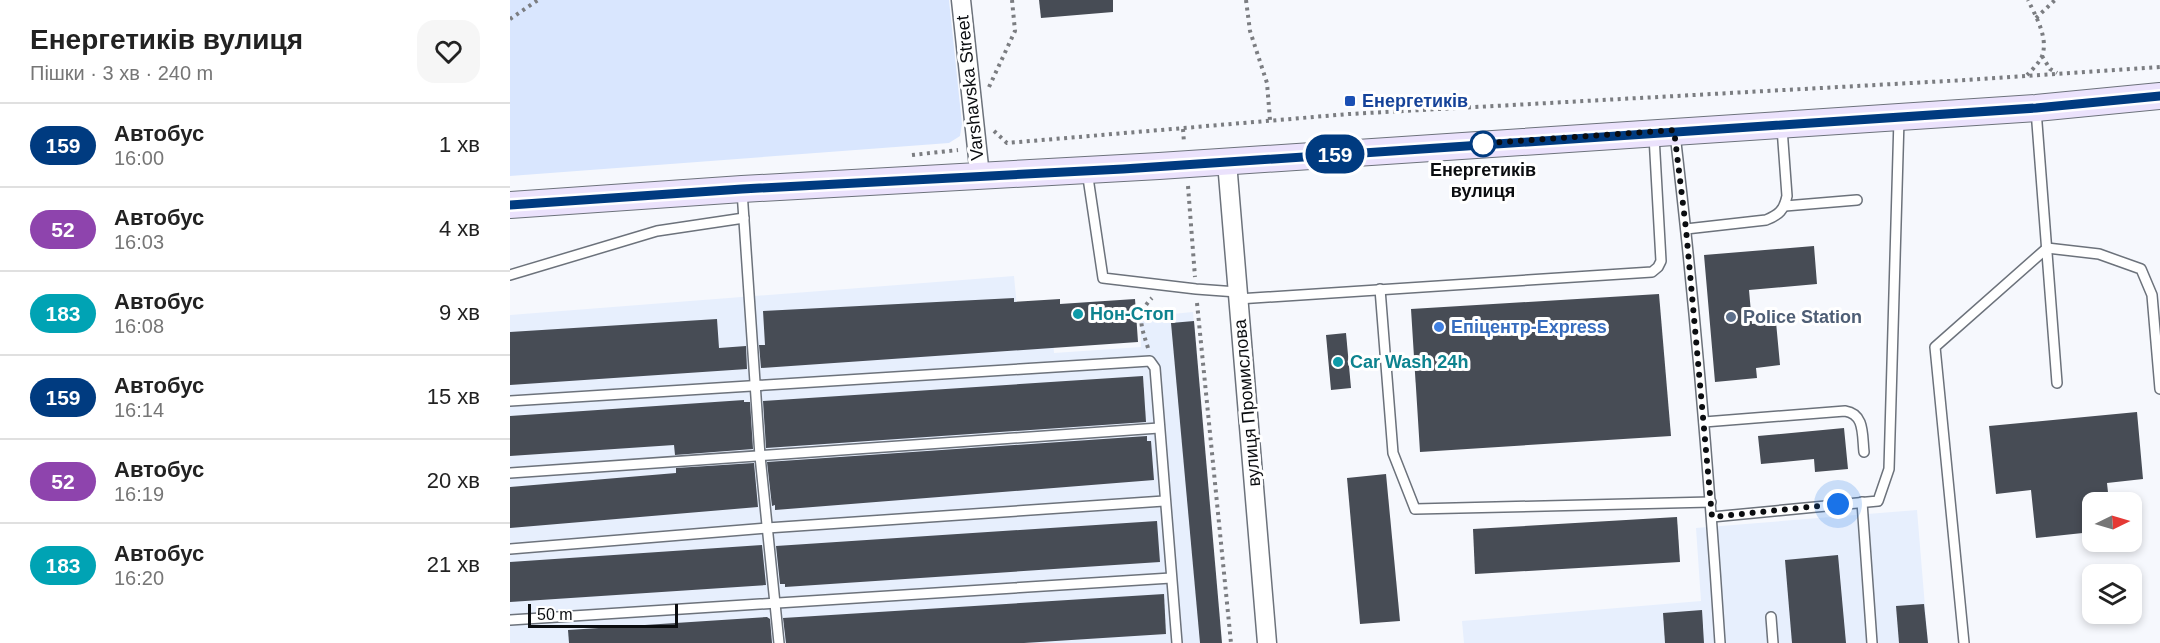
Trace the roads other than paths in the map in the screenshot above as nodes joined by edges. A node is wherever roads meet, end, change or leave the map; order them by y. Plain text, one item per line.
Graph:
1 (961, 0) edge
2 (2160, 96) edge
3 (2036, 108) junction
4 (1899, 117) junction
5 (1781, 124) junction
6 (1664, 131) junction
7 (1227, 162) junction
8 (1086, 171) junction
9 (980, 176) junction
10 (742, 189) junction
11 (1857, 200) dead end
12 (510, 205) edge
13 (1785, 206) junction
14 (744, 218) junction
15 (1686, 229) junction
16 (2047, 248) junction
17 (510, 275) edge
18 (1380, 289) junction
19 (1238, 295) junction
20 (2057, 383) dead end
21 (756, 386) junction
22 (2160, 389) edge
23 (510, 401) edge
24 (1704, 422) junction
25 (1159, 428) junction
26 (1864, 452) dead end
27 (760, 456) junction
28 (510, 473) edge
29 (1164, 501) junction
30 (1711, 502) junction
31 (1862, 502) junction
32 (1712, 517) junction
33 (767, 528) junction
34 (510, 549) edge
35 (1171, 578) junction
36 (775, 602) junction
37 (1771, 617) dead end
38 (510, 620) edge
39 (779, 643) edge
40 (1177, 643) edge
41 (1268, 643) edge
42 (1720, 643) edge
43 (1773, 643) edge
44 (1872, 643) edge
45 (1964, 643) edge

1 - 9 street, Varshavska Street
2 - 3 main road
3 - 4 main road
3 - 16 lane
4 - 5 main road
4 - 31 lane
5 - 6 main road
5 - 13 lane
6 - 7 main road
6 - 15 lane
6 - 18 lane
7 - 8 main road
7 - 19 street, вулиця Промислова
8 - 9 main road
8 - 19 lane
9 - 10 main road
10 - 12 main road
10 - 14 lane
11 - 13 lane
13 - 15 lane
14 - 17 lane
14 - 21 lane
15 - 24 lane
16 - 20 lane
16 - 22 lane
16 - 45 lane
18 - 19 lane
18 - 30 lane
19 - 41 street, вулиця Промислова
21 - 23 lane
21 - 25 lane
21 - 27 lane
24 - 26 lane
24 - 30 lane
25 - 27 lane
25 - 29 lane
27 - 28 lane
27 - 33 lane
29 - 33 lane
29 - 35 lane
30 - 32 lane
31 - 32 lane
31 - 44 lane
32 - 42 lane
33 - 34 lane
33 - 36 lane
35 - 36 lane
35 - 40 lane
36 - 38 lane
36 - 39 lane
37 - 43 lane

